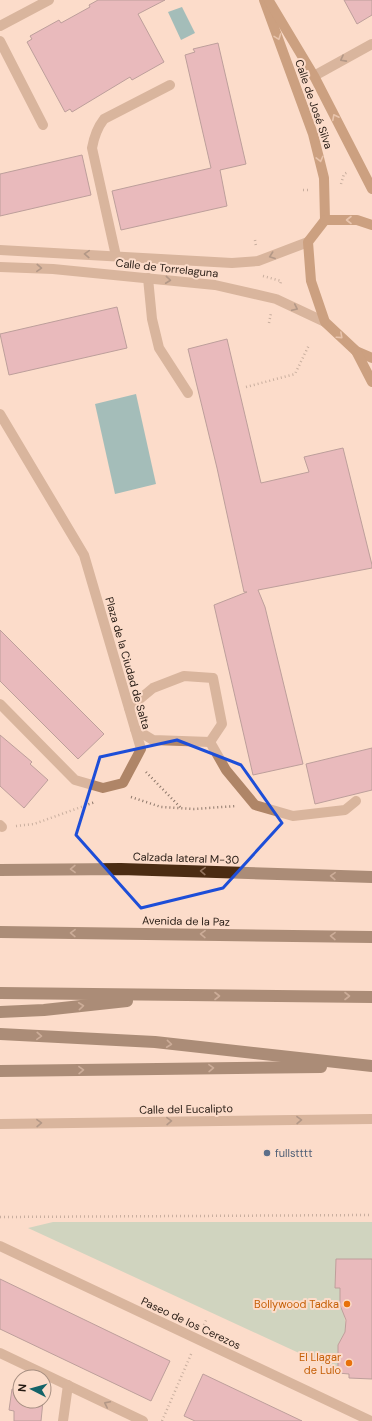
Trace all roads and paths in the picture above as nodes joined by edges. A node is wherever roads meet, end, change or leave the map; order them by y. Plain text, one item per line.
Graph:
1 (49, 0) edge
2 (264, 0) edge
3 (269, 0) edge
4 (0, 26) edge
5 (0, 41) edge
6 (372, 44) edge
7 (314, 76) junction
8 (170, 85) dead end
9 (43, 125) dead end
10 (372, 189) edge
11 (325, 220) junction
12 (372, 225) edge
13 (308, 242) junction
14 (0, 250) edge
15 (116, 256) junction
16 (0, 267) edge
17 (148, 278) junction
18 (325, 322) junction
19 (309, 345) dead end
20 (356, 351) junction
21 (372, 358) edge
22 (372, 382) edge
23 (246, 387) dead end
24 (188, 393) dead end
25 (0, 414) edge
26 (0, 704) edge
27 (129, 708) junction
28 (135, 729) junction
29 (210, 742) junction
30 (135, 760) junction
31 (128, 797) dead end
32 (101, 800) dead end
33 (356, 801) dead end
34 (255, 805) junction
35 (181, 808) junction
36 (1, 826) edge
37 (0, 870) edge
38 (372, 877) edge
39 (0, 932) edge
40 (372, 937) edge
41 (0, 993) edge
42 (178, 995) junction
43 (372, 997) edge
44 (0, 1012) edge
45 (0, 1034) edge
46 (372, 1066) edge
47 (0, 1071) edge
48 (372, 1119) edge
49 (0, 1124) edge
50 (372, 1215) edge
51 (0, 1217) edge
52 (0, 1246) edge
53 (207, 1318) dead end
54 (198, 1339) junction
55 (0, 1354) edge
56 (68, 1385) junction
57 (63, 1421) edge
58 (142, 1421) edge
59 (162, 1421) edge
60 (371, 1421) edge

1 - 4 street
2 -> 11 main road, Calle de José Silva
3 - 7 main road, Calle de José Silva
5 - 9 street
6 -> 7 street
10 -> 7 main road, Calle de José Silva
8 - 15 street
12 -> 11 main road
11 - 13 main road
13 -> 15 street, Calle de Torrelaguna
13 - 18 main road
15 -> 14 street, Calle de Torrelaguna
16 -> 17 street, Calle de Torrelaguna
17 -> 18 street, Calle de Torrelaguna
17 - 24 street
18 -> 20 main road
19 - 23 path
20 - 21 main road
20 - 22 main road
25 - 27 street, Plaza de la Ciudad de Salta
26 - 30 street, Plaza de la Ciudad de Salta
27 - 28 street, Plaza de la Ciudad de Salta
27 - 29 street
28 - 29 street
28 - 30 street, Plaza de la Ciudad de Salta
29 - 34 street
30 - 35 path
31 - 35 path
32 - 36 path
33 - 34 street
34 - 35 path
38 -> 37 highway, Calzada lateral M-30
40 -> 39 highway, Avenida de la Paz
41 - 42 highway
42 -> 43 highway
44 -> 42 highway
45 -> 46 highway
47 -> 46 highway
49 -> 48 street, Calle del Eucalipto
50 - 51 path
52 - 54 street, Paseo de los Cerezos
53 - 54 path
54 - 59 path
54 - 60 street, Paseo de los Cerezos
55 - 56 street
56 - 57 street
58 -> 56 street

